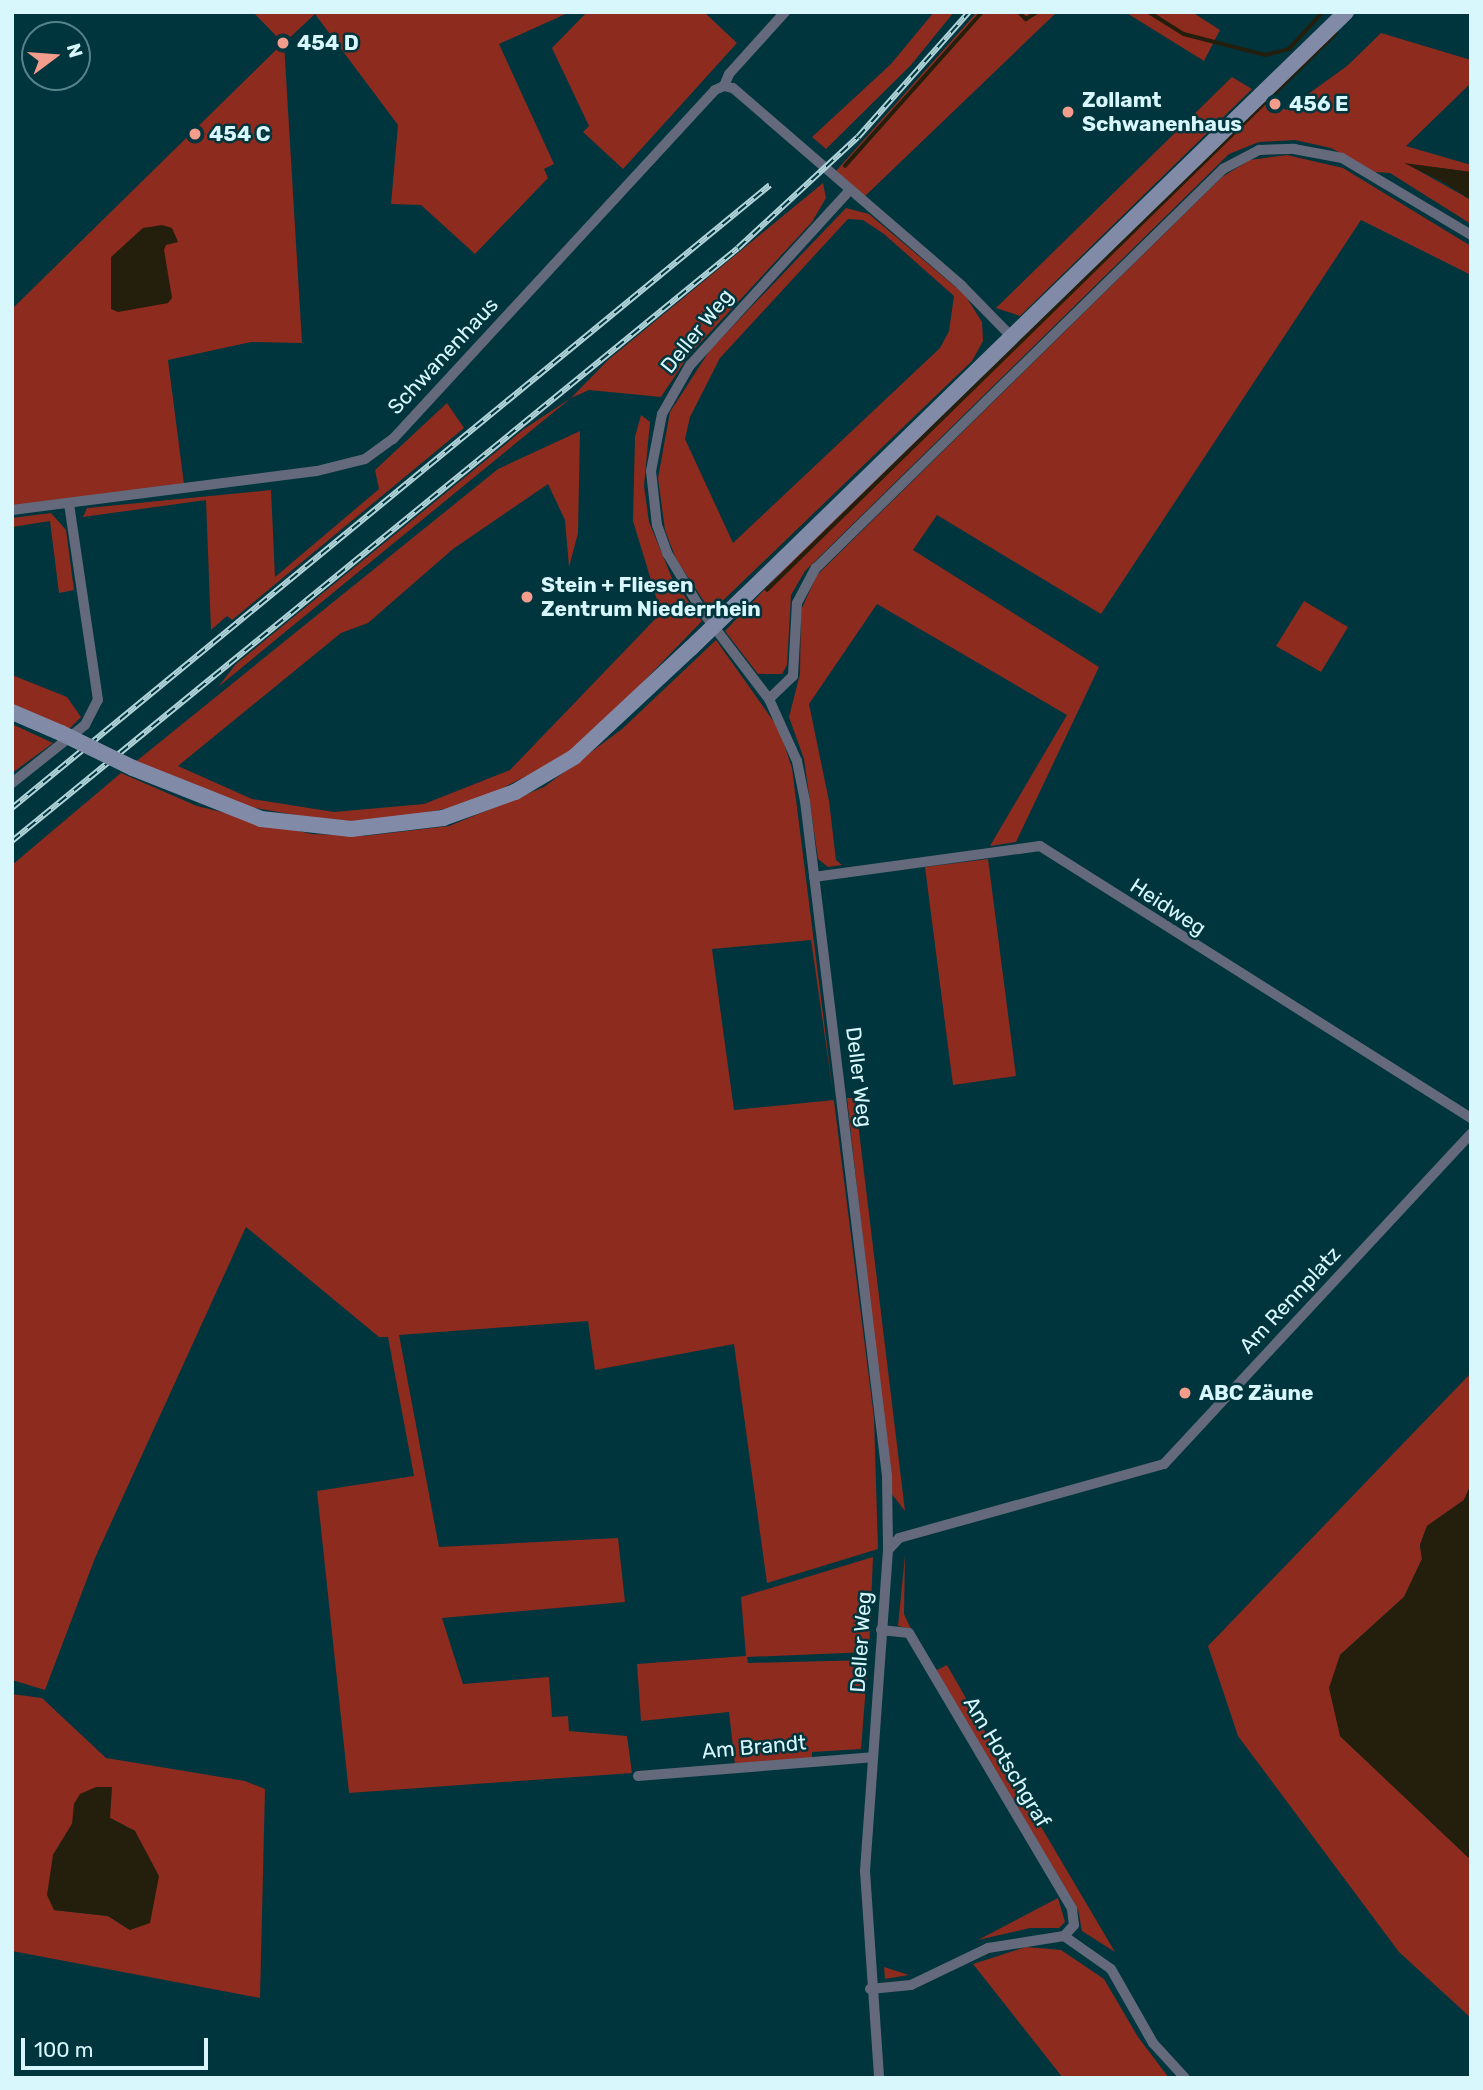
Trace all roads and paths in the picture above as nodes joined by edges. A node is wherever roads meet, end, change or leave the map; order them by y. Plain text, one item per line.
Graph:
1 (785, 12) edge
2 (1333, 12) edge
3 (1346, 12) edge
4 (1309, 47) junction
5 (724, 86) junction
6 (849, 191) junction
7 (1471, 235) edge
8 (1012, 337) junction
9 (69, 503) junction
10 (12, 510) edge
11 (769, 699) junction
12 (12, 712) edge
13 (12, 783) edge
14 (814, 877) junction
15 (1471, 1118) edge
16 (1471, 1134) edge
17 (888, 1550) junction
18 (881, 1630) junction
19 (872, 1757) junction
20 (638, 1776) dead end
21 (1064, 1936) junction
22 (870, 1989) junction
23 (879, 2078) edge
24 (1185, 2078) edge

1 - 5 street, Schwanenhaus
2 - 4 main road
3 - 4 main road
4 - 8 main road
5 - 6 street
5 - 9 street, Schwanenhaus
6 - 8 street
6 - 11 street, Deller Weg
7 - 11 street
8 - 12 main road, bridge
9 - 10 street, Schwanenhaus
9 - 13 street
11 - 14 street, Deller Weg
14 - 15 street, Heidweg
14 - 17 street, Deller Weg
16 - 17 street, Am Rennplatz
17 - 18 street, Deller Weg
18 - 19 street, Deller Weg
18 - 21 street, Am Hotschgraf
19 - 20 street, Am Brandt
19 - 22 street, Deller Weg
21 - 22 street
21 - 24 street
22 - 23 street, Deller Weg

